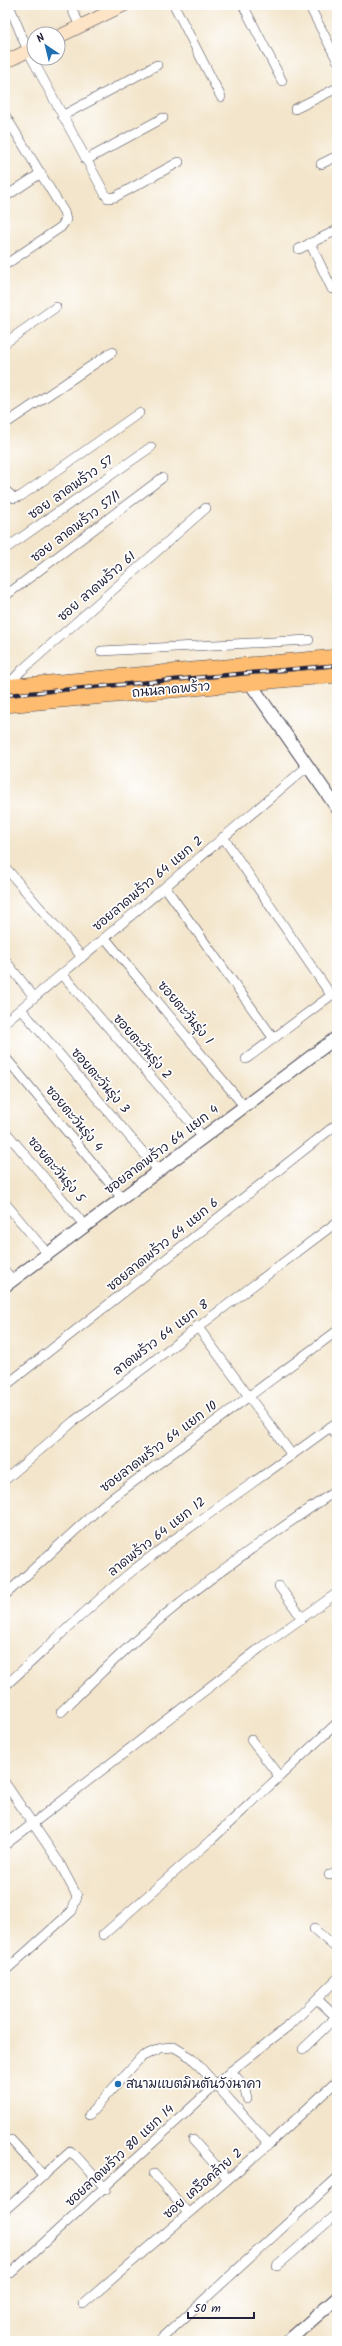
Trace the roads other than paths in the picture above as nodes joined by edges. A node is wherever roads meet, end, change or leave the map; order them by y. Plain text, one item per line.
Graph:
1 (9, 5) edge
2 (70, 5) edge
3 (124, 5) edge
4 (174, 5) edge
5 (243, 5) edge
6 (309, 5) edge
7 (80, 26) junction
8 (66, 33) edge
9 (26, 39) edge
10 (26, 52) edge
11 (337, 60) edge
12 (5, 62) edge
13 (157, 65) dead end
14 (39, 66) edge
15 (282, 80) dead end
16 (337, 88) edge
17 (221, 97) dead end
18 (294, 109) dead end
19 (5, 115) edge
20 (62, 116) junction
21 (163, 118) dead end
22 (337, 156) edge
23 (86, 160) junction
24 (179, 162) dead end
25 (320, 164) dead end
26 (41, 173) junction
27 (5, 196) edge
28 (337, 230) edge
29 (310, 243) junction
30 (299, 249) dead end
31 (5, 265) edge
32 (332, 289) dead end
33 (56, 308) dead end
34 (5, 343) edge
35 (112, 352) dead end
36 (139, 413) dead end
37 (5, 424) edge
38 (151, 447) dead end
39 (162, 478) dead end
40 (5, 490) edge
41 (206, 508) dead end
42 (5, 549) edge
43 (5, 596) edge
44 (308, 640) dead end
45 (102, 651) dead end
46 (337, 657) edge
47 (247, 665) junction
48 (337, 674) edge
49 (250, 682) junction
50 (6, 687) edge
51 (5, 705) edge
52 (308, 766) junction
53 (337, 808) edge
54 (223, 837) junction
55 (7, 874) edge
56 (165, 887) junction
57 (105, 938) junction
58 (82, 957) junction
59 (5, 960) edge
60 (62, 974) junction
61 (334, 993) edge
62 (34, 998) junction
63 (21, 1009) junction
64 (5, 1022) edge
65 (337, 1037) edge
66 (274, 1039) junction
67 (5, 1057) edge
68 (246, 1059) dead end
69 (244, 1106) junction
70 (337, 1124) edge
71 (5, 1131) edge
72 (203, 1137) junction
73 (159, 1170) junction
74 (122, 1198) junction
75 (5, 1203) edge
76 (337, 1222) edge
77 (86, 1226) junction
78 (47, 1253) junction
79 (5, 1270) edge
80 (9, 1283) edge
81 (197, 1326) junction
82 (337, 1331) edge
83 (5, 1386) edge
84 (248, 1397) junction
85 (334, 1424) edge
86 (337, 1436) edge
87 (292, 1455) junction
88 (5, 1480) edge
89 (337, 1490) edge
90 (279, 1586) dead end
91 (337, 1593) edge
92 (5, 1595) edge
93 (302, 1618) junction
94 (5, 1686) edge
95 (60, 1712) dead end
96 (337, 1723) edge
97 (251, 1740) dead end
98 (279, 1776) junction
99 (5, 1783) edge
100 (31, 1823) junction
101 (5, 1845) edge
102 (314, 1929) dead end
103 (103, 1935) dead end
104 (337, 1949) edge
105 (5, 1971) edge
106 (337, 1979) edge
107 (317, 1999) junction
108 (337, 2017) edge
109 (303, 2049) dead end
110 (231, 2071) junction
111 (337, 2082) edge
112 (217, 2084) junction
113 (247, 2099) dead end
114 (89, 2115) dead end
115 (11, 2140) dead end
116 (193, 2140) dead end
117 (269, 2144) junction
118 (154, 2174) dead end
119 (44, 2176) junction
120 (337, 2178) edge
121 (228, 2179) junction
122 (106, 2189) junction
123 (5, 2210) edge
124 (188, 2213) junction
125 (337, 2214) edge
126 (277, 2266) dead end
127 (11, 2273) dead end
128 (337, 2298) edge
129 (83, 2304) dead end
130 (159, 2341) edge
131 (288, 2341) edge

1 - 9 street
2 - 7 street
3 - 7 main road
4 - 17 street
5 - 15 street
6 - 11 street
7 - 8 main road
10 - 12 main road
13 - 20 street
14 - 20 street
16 - 18 street
19 - 26 street
20 - 23 street
21 - 23 street
22 - 25 street
23 - 24 street
26 - 27 street
26 - 31 street
28 - 29 street
29 - 30 street
29 - 32 street
33 - 34 street
35 - 37 street
36 - 40 street, ซอย ลาดพร้าว 57
38 - 42 street, ซอย ลาดพร้าว 57
39 - 43 street, ซอย ลาดพร้าว 57/1
41 - 50 street, ซอย ลาดพร้าว 61
44 - 45 street
46 - 47 main road, ถนนลาดพร้าว
47 - 49 main road
47 - 50 main road, ถนนลาดพร้าว
48 - 49 main road, ถนนลาดพร้าว
49 - 51 main road, ถนนลาดพร้าว
49 - 52 street
52 - 53 street
52 - 54 street, ซอยลาดพร้าว 64 แยก 2
54 - 56 street, ซอยลาดพร้าว 64 แยก 2
54 - 61 street
55 - 58 street
56 - 57 street, ซอยลาดพร้าว 64 แยก 2
56 - 66 street
57 - 58 street, ซอยลาดพร้าว 64 แยก 2
57 - 69 street, ซอยตะวันรุ่ง 1
58 - 60 street, ซอยลาดพร้าว 64 แยก 2
59 - 62 street
60 - 62 street, ซอยลาดพร้าว 64 แยก 2
60 - 72 street, ซอยตะวันรุ่ง 2
61 - 66 street
62 - 63 street, ซอยลาดพร้าว 64 แยก 2
63 - 64 street, ซอยลาดพร้าว 64 แยก 2
63 - 73 street, ซอยตะวันรุ่ง 3
65 - 69 street, ซอยลาดพร้าว 64 แยก 4
66 - 68 street
67 - 74 street, ซอยตะวันรุ่ง 4
69 - 72 street, ซอยลาดพร้าว 64 แยก 4
70 - 83 street, ซอยลาดพร้าว 64 แยก 6
71 - 77 street, ซอยตะวันรุ่ง 5
72 - 73 street, ซอยลาดพร้าว 64 แยก 4
73 - 74 street, ซอยลาดพร้าว 64 แยก 4
74 - 77 street, ซอยลาดพร้าว 64 แยก 4
75 - 78 street
76 - 81 street, ลาดพร้าว 64 แยก 8
77 - 78 street, ซอยลาดพร้าว 64 แยก 4
78 - 80 street, ซอยลาดพร้าว 64 แยก 4
79 - 80 street
81 - 84 street
81 - 88 street, ลาดพร้าว 64 แยก 8
82 - 84 street, ซอยลาดพร้าว 64 แยก 10
84 - 87 street
84 - 92 street, ซอยลาดพร้าว 64 แยก 10
85 - 86 street
85 - 87 street, ลาดพร้าว 64 แยก 12
87 - 94 street, ลาดพร้าว 64 แยก 12
89 - 95 street
90 - 93 street
91 - 93 street
93 - 100 street
96 - 98 street
97 - 98 street
98 - 103 street
99 - 100 street
100 - 101 street
100 - 105 street
102 - 104 street
106 - 107 street, ซอยลาดพร้าว 80 แยก 14
107 - 108 street
107 - 110 street, ซอยลาดพร้าว 80 แยก 14
108 - 109 street
110 - 112 street, ซอยลาดพร้าว 80 แยก 14
110 - 113 street
111 - 117 street, ซอย เครือคล้าย 2
112 - 114 street
112 - 117 street
112 - 122 street, ซอยลาดพร้าว 80 แยก 14
115 - 119 street
116 - 121 street
117 - 121 street, ซอย เครือคล้าย 2
118 - 124 street
119 - 122 street
119 - 123 street
120 - 130 street
121 - 124 street, ซอย เครือคล้าย 2
122 - 127 street, ซอยลาดพร้าว 80 แยก 14
124 - 129 street, ซอย เครือคล้าย 2
125 - 126 street
128 - 131 street

